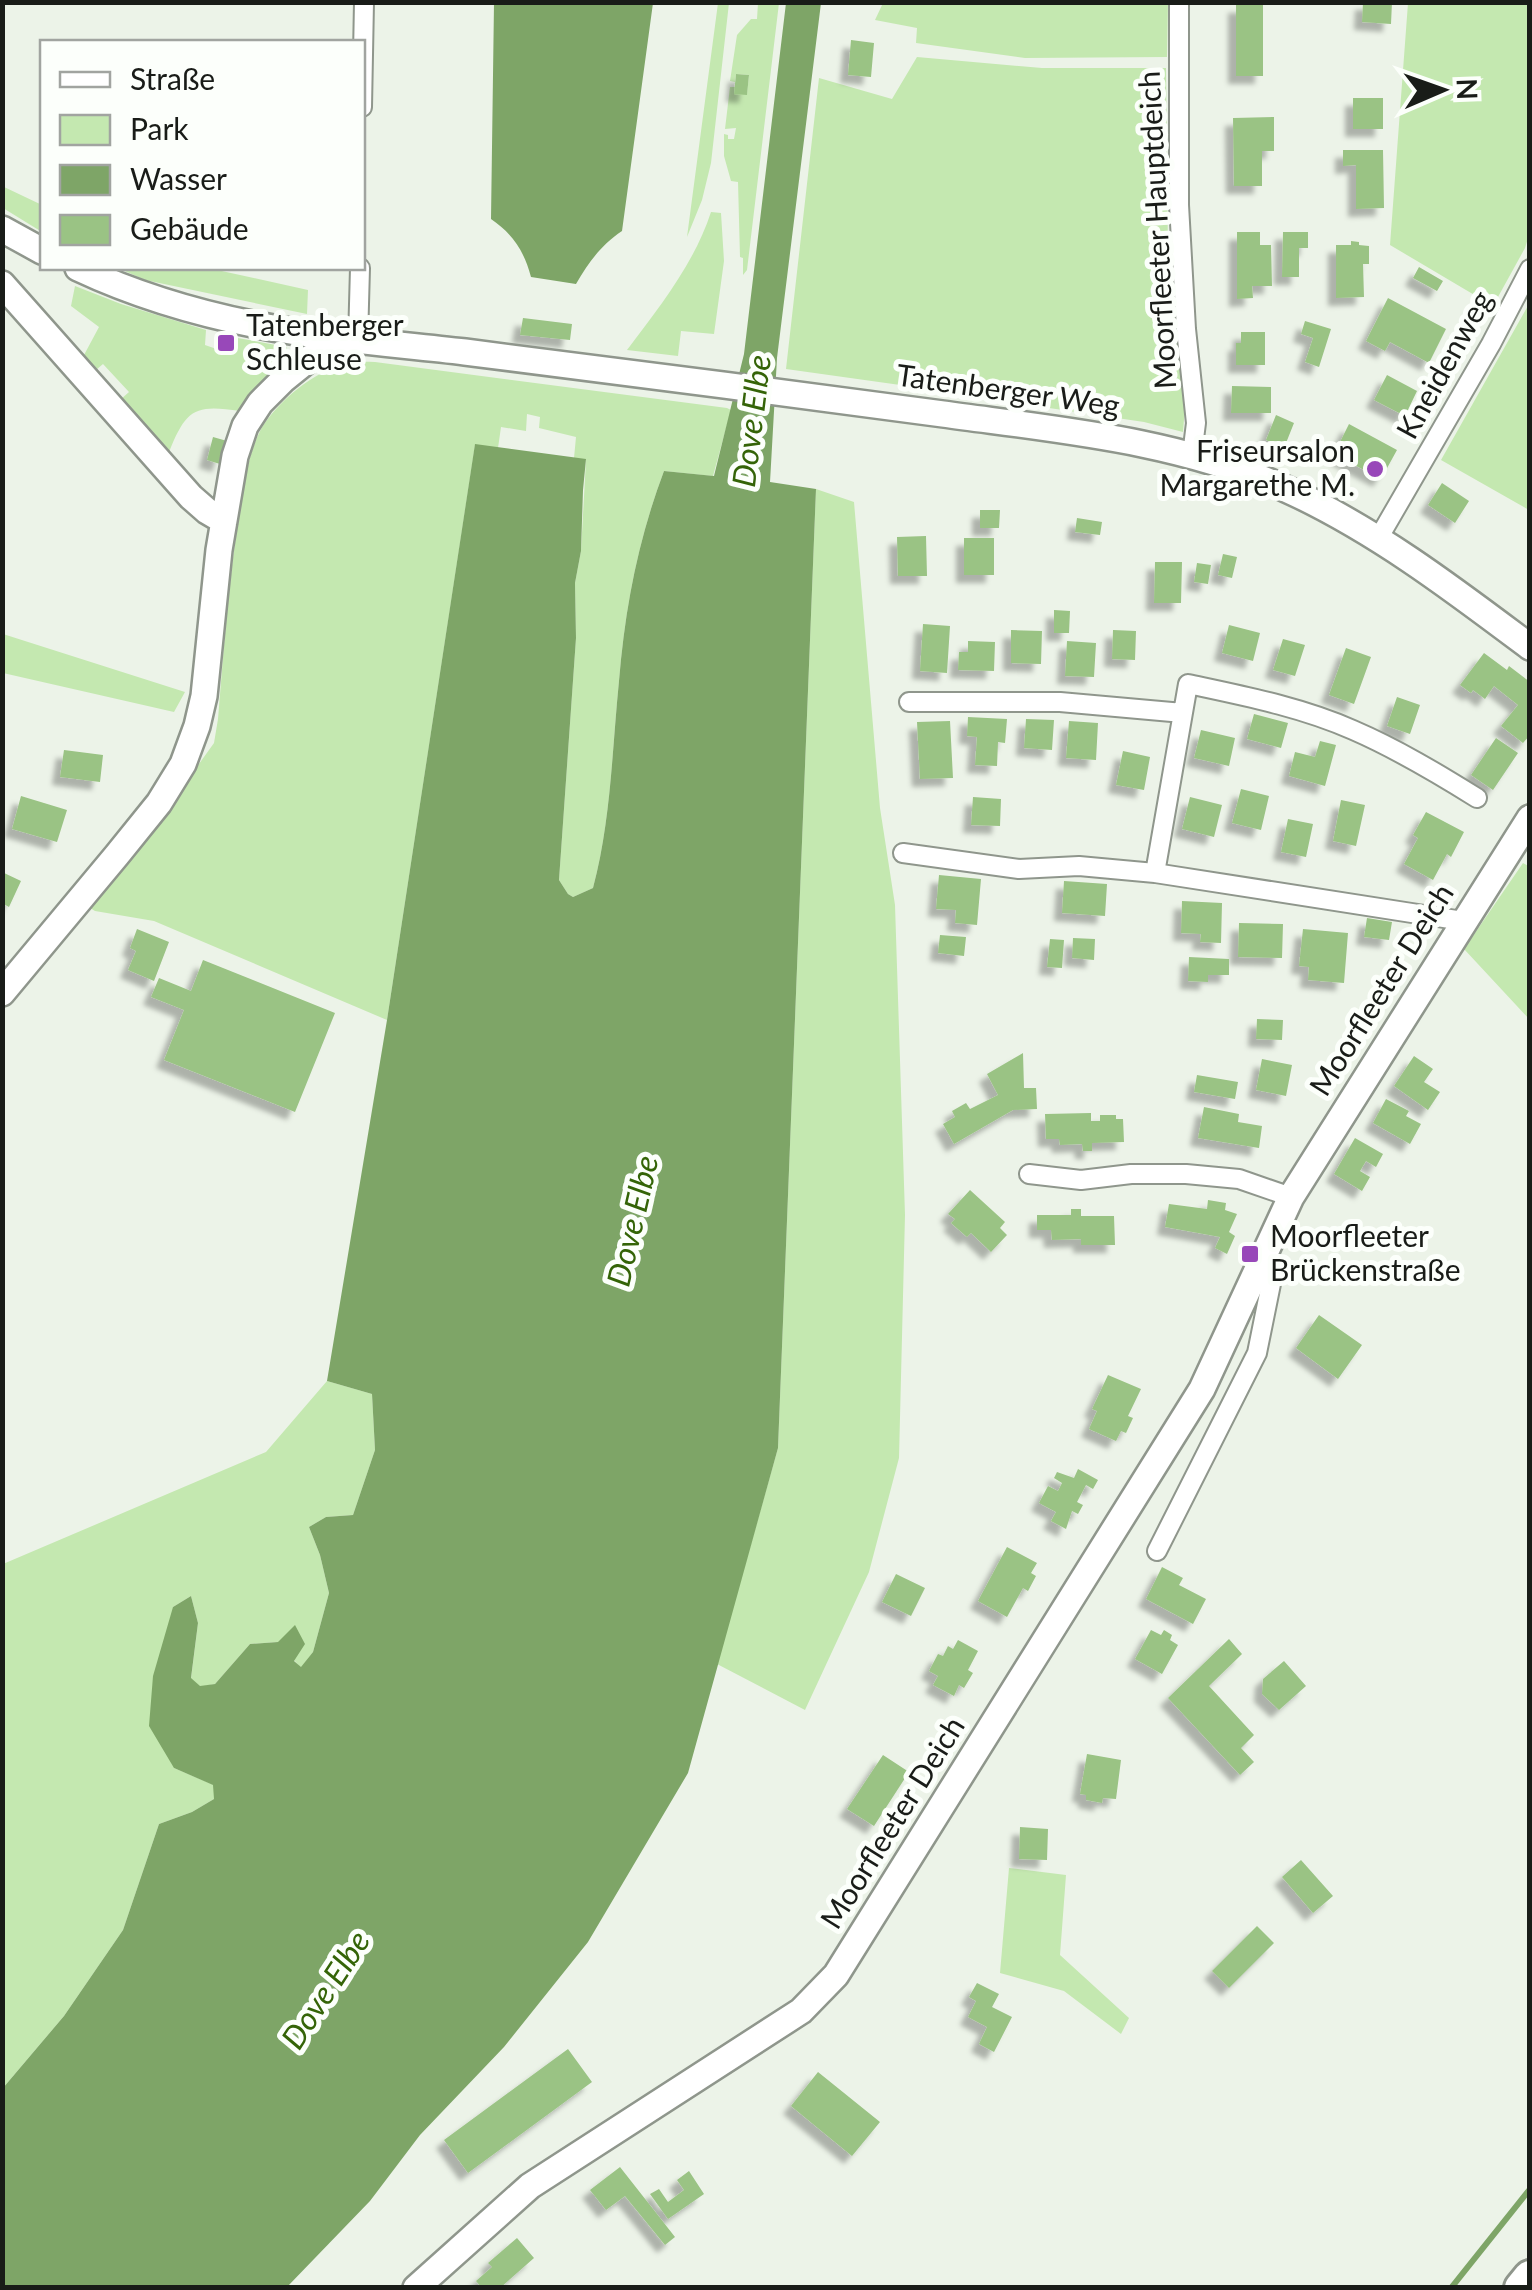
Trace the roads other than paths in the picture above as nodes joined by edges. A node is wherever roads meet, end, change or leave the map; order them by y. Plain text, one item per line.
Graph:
1 (364, 2) edge
2 (1179, 2) edge
3 (363, 40) edge
4 (2, 229) edge
5 (40, 249) edge
6 (1530, 269) edge
7 (83, 270) edge
8 (360, 270) edge
9 (2, 284) edge
10 (358, 340) junction
11 (1192, 456) junction
12 (224, 521) junction
13 (1378, 539) junction
14 (1530, 647) edge
15 (909, 702) dead end
16 (1182, 714) junction
17 (1477, 798) dead end
18 (1530, 818) edge
19 (903, 853) dead end
20 (1155, 873) junction
21 (1463, 921) junction
22 (2, 993) edge
23 (1030, 1174) dead end
24 (1291, 1198) junction
25 (1267, 1252) junction
26 (1157, 1551) dead end
27 (1530, 2277) edge
28 (416, 2288) edge
29 (1521, 2288) edge

1 - 3 street
2 - 11 street, Moorfleeter Hauptdeich
4 - 5 street
6 - 13 street, Kneidenweg
7 - 10 street
8 - 10 street
9 - 12 street
10 - 11 street, Tatenberger Weg
10 - 12 street
11 - 13 street, Tatenberger Weg
12 - 22 street
13 - 14 street, Tatenberger Weg
15 - 16 street
16 - 17 street
16 - 20 street
18 - 21 street, Moorfleeter Deich
19 - 20 street
20 - 21 street
21 - 24 street, Moorfleeter Deich
23 - 24 street
24 - 25 street, Moorfleeter Deich
25 - 26 street, Moorfleeter Deich
25 - 28 street, Moorfleeter Deich
27 - 29 highway

